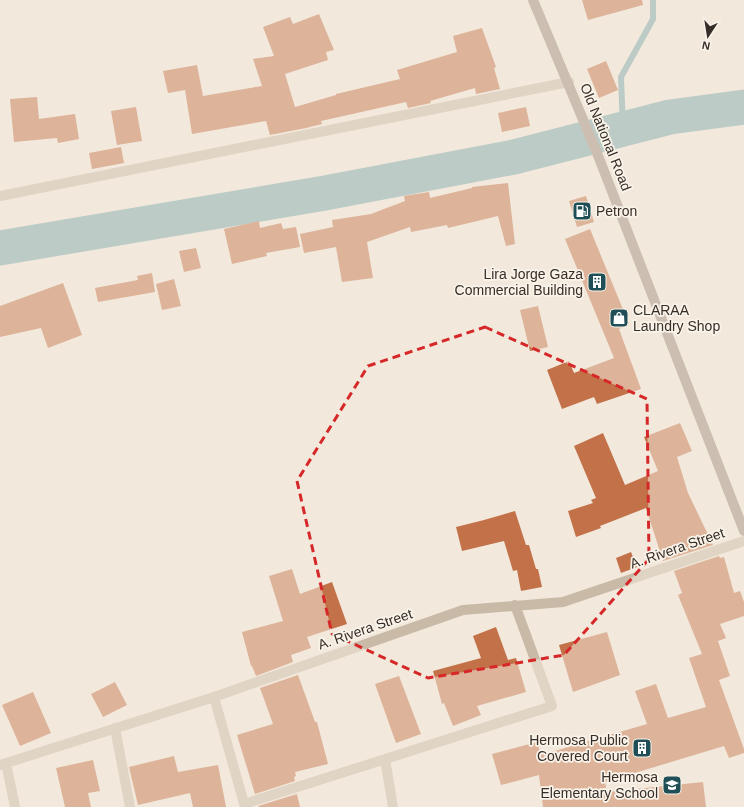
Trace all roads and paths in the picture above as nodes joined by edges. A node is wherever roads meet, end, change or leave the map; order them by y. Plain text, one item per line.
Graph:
1 (533, 0) edge
2 (569, 82) junction
3 (0, 196) edge
4 (744, 531) edge
5 (744, 541) edge
6 (515, 605) junction
7 (214, 697) junction
8 (115, 728) junction
9 (385, 759) junction
10 (3, 764) edge
11 (244, 806) edge
12 (15, 807) edge
13 (130, 807) edge
14 (393, 807) edge

1 - 2 main road, Old National Road
2 - 3 street
2 - 4 main road, Old National Road
5 - 6 street, A. Rivera Street
6 - 7 street, A. Rivera Street
6 - 9 street
7 - 8 street, A. Rivera Street
7 - 11 street
8 - 10 street, A. Rivera Street
8 - 13 street
9 - 11 street
9 - 14 street
10 - 12 street

